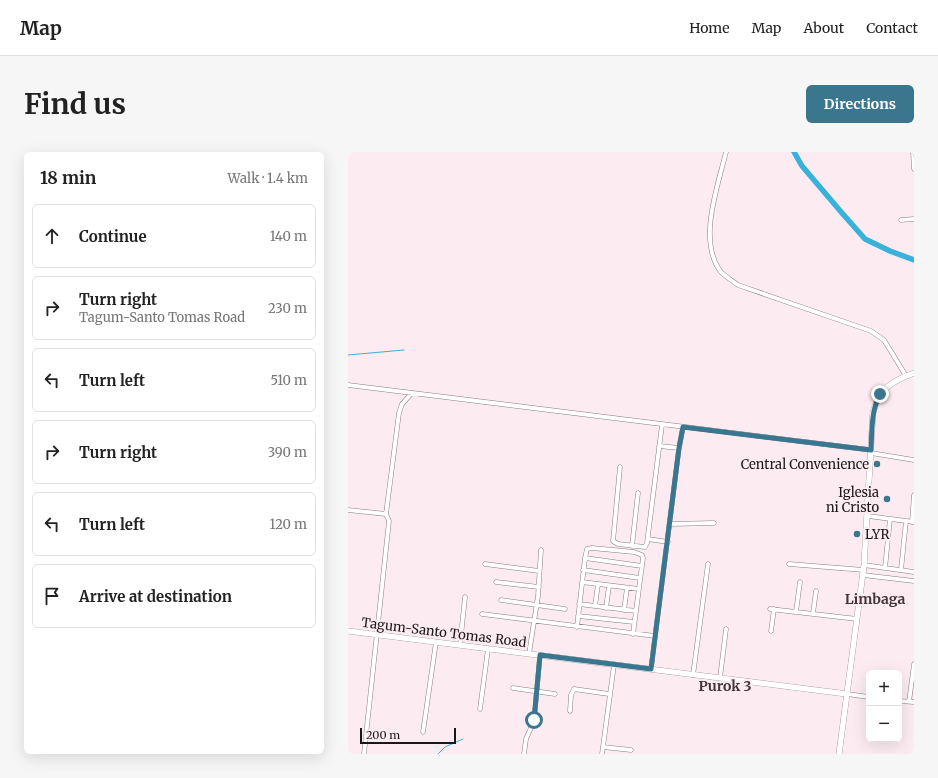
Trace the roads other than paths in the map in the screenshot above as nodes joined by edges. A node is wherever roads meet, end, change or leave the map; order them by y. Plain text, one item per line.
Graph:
1 (726, 152) edge
2 (913, 152) edge
3 (914, 169) edge
4 (914, 219) edge
5 (901, 220) dead end
6 (914, 373) edge
7 (906, 376) junction
8 (348, 385) edge
9 (412, 393) junction
10 (662, 425) junction
11 (683, 427) junction
12 (659, 446) junction
13 (679, 448) junction
14 (871, 452) junction
15 (914, 460) edge
16 (620, 467) dead end
17 (638, 493) dead end
18 (914, 495) edge
19 (348, 510) edge
20 (386, 514) junction
21 (868, 516) junction
22 (890, 519) junction
23 (906, 521) junction
24 (913, 522) edge
25 (714, 523) dead end
26 (670, 524) junction
27 (648, 539) junction
28 (668, 542) junction
29 (632, 546) junction
30 (541, 550) dead end
31 (585, 558) junction
32 (485, 564) dead end
33 (708, 564) dead end
34 (789, 564) dead end
35 (642, 566) junction
36 (885, 568) junction
37 (583, 570) junction
38 (864, 570) junction
39 (902, 570) junction
40 (539, 571) junction
41 (914, 572) edge
42 (640, 578) junction
43 (914, 581) edge
44 (496, 582) dead end
45 (582, 582) junction
46 (800, 582) dead end
47 (598, 584) junction
48 (609, 586) junction
49 (539, 588) junction
50 (627, 588) junction
51 (639, 589) junction
52 (816, 591) dead end
53 (465, 597) dead end
54 (500, 600) dead end
55 (579, 604) junction
56 (537, 605) junction
57 (595, 606) junction
58 (606, 608) junction
59 (565, 609) dead end
60 (624, 610) junction
61 (636, 611) junction
62 (796, 612) junction
63 (813, 613) junction
64 (482, 614) dead end
65 (578, 616) junction
66 (857, 619) junction
67 (534, 621) junction
68 (634, 622) junction
69 (577, 627) junction
70 (726, 629) dead end
71 (348, 631) edge
72 (771, 631) dead end
73 (633, 634) junction
74 (377, 635) junction
75 (655, 636) junction
76 (436, 642) junction
77 (460, 645) junction
78 (488, 649) junction
79 (529, 654) junction
80 (540, 655) junction
81 (914, 664) edge
82 (614, 665) junction
83 (651, 669) junction
84 (693, 675) junction
85 (720, 678) junction
86 (513, 688) dead end
87 (536, 691) junction
88 (555, 694) dead end
89 (609, 694) junction
90 (847, 694) junction
91 (866, 697) edge
92 (902, 701) edge
93 (909, 702) junction
94 (914, 702) edge
95 (480, 709) dead end
96 (570, 711) dead end
97 (423, 732) dead end
98 (603, 747) junction
99 (631, 750) dead end
100 (364, 754) edge
101 (524, 754) edge
102 (602, 754) edge
103 (839, 754) edge

1 - 7 street
2 - 3 street
4 - 5 street
6 - 7 main road
7 - 14 main road
8 - 9 street
9 - 10 street
9 - 20 street
10 - 11 street
10 - 12 street
11 - 13 street
11 - 14 street
12 - 13 street
12 - 27 street
13 - 26 street
14 - 15 street
14 - 21 main road
16 - 29 street
17 - 29 street
18 - 24 street
19 - 20 street
20 - 74 street
21 - 22 street
21 - 38 main road
22 - 23 street
22 - 36 street
23 - 24 street
23 - 39 street
25 - 26 street
26 - 28 street
27 - 28 street
27 - 29 street
28 - 75 street
30 - 40 street
31 - 35 street
31 - 35 street
31 - 37 street
32 - 40 street
33 - 84 street
34 - 38 street
35 - 42 street
36 - 38 street
36 - 39 street
37 - 42 street
37 - 45 street
38 - 43 street
38 - 66 main road
39 - 41 street
40 - 49 street
42 - 51 street
44 - 49 street
45 - 47 street
45 - 55 street
46 - 62 street
47 - 48 street
47 - 57 street
48 - 50 street
48 - 58 street
49 - 56 street
50 - 51 street
50 - 60 street
51 - 61 street
52 - 63 street
53 - 77 street
54 - 56 street
55 - 57 street
55 - 65 street
56 - 59 street
56 - 67 street
57 - 58 street
58 - 60 street
60 - 61 street
61 - 68 street
62 - 63 street
62 - 72 street
63 - 66 street
64 - 67 street
65 - 68 street
65 - 69 street
66 - 90 main road
67 - 69 street
67 - 79 street
68 - 73 street
69 - 73 street
70 - 85 street
71 - 74 main road, Tagum-Santo Tomas Road
73 - 75 street
74 - 76 main road, Tagum-Santo Tomas Road
74 - 100 street
75 - 83 street
76 - 77 main road, Tagum-Santo Tomas Road
76 - 97 street
77 - 78 main road, Tagum-Santo Tomas Road
78 - 79 main road, Tagum-Santo Tomas Road
78 - 95 street
79 - 80 main road, Tagum-Santo Tomas Road
80 - 82 main road, Tagum-Santo Tomas Road
80 - 87 street
81 - 93 street
82 - 83 main road, Tagum-Santo Tomas Road
82 - 89 street
83 - 84 main road, Tagum-Santo Tomas Road
84 - 85 main road, Tagum-Santo Tomas Road
85 - 90 main road, Tagum-Santo Tomas Road
86 - 87 street
87 - 88 street
87 - 101 street
89 - 96 street
89 - 98 street
90 - 91 street
90 - 103 main road
92 - 93 street
93 - 94 street
98 - 99 street
98 - 102 street

